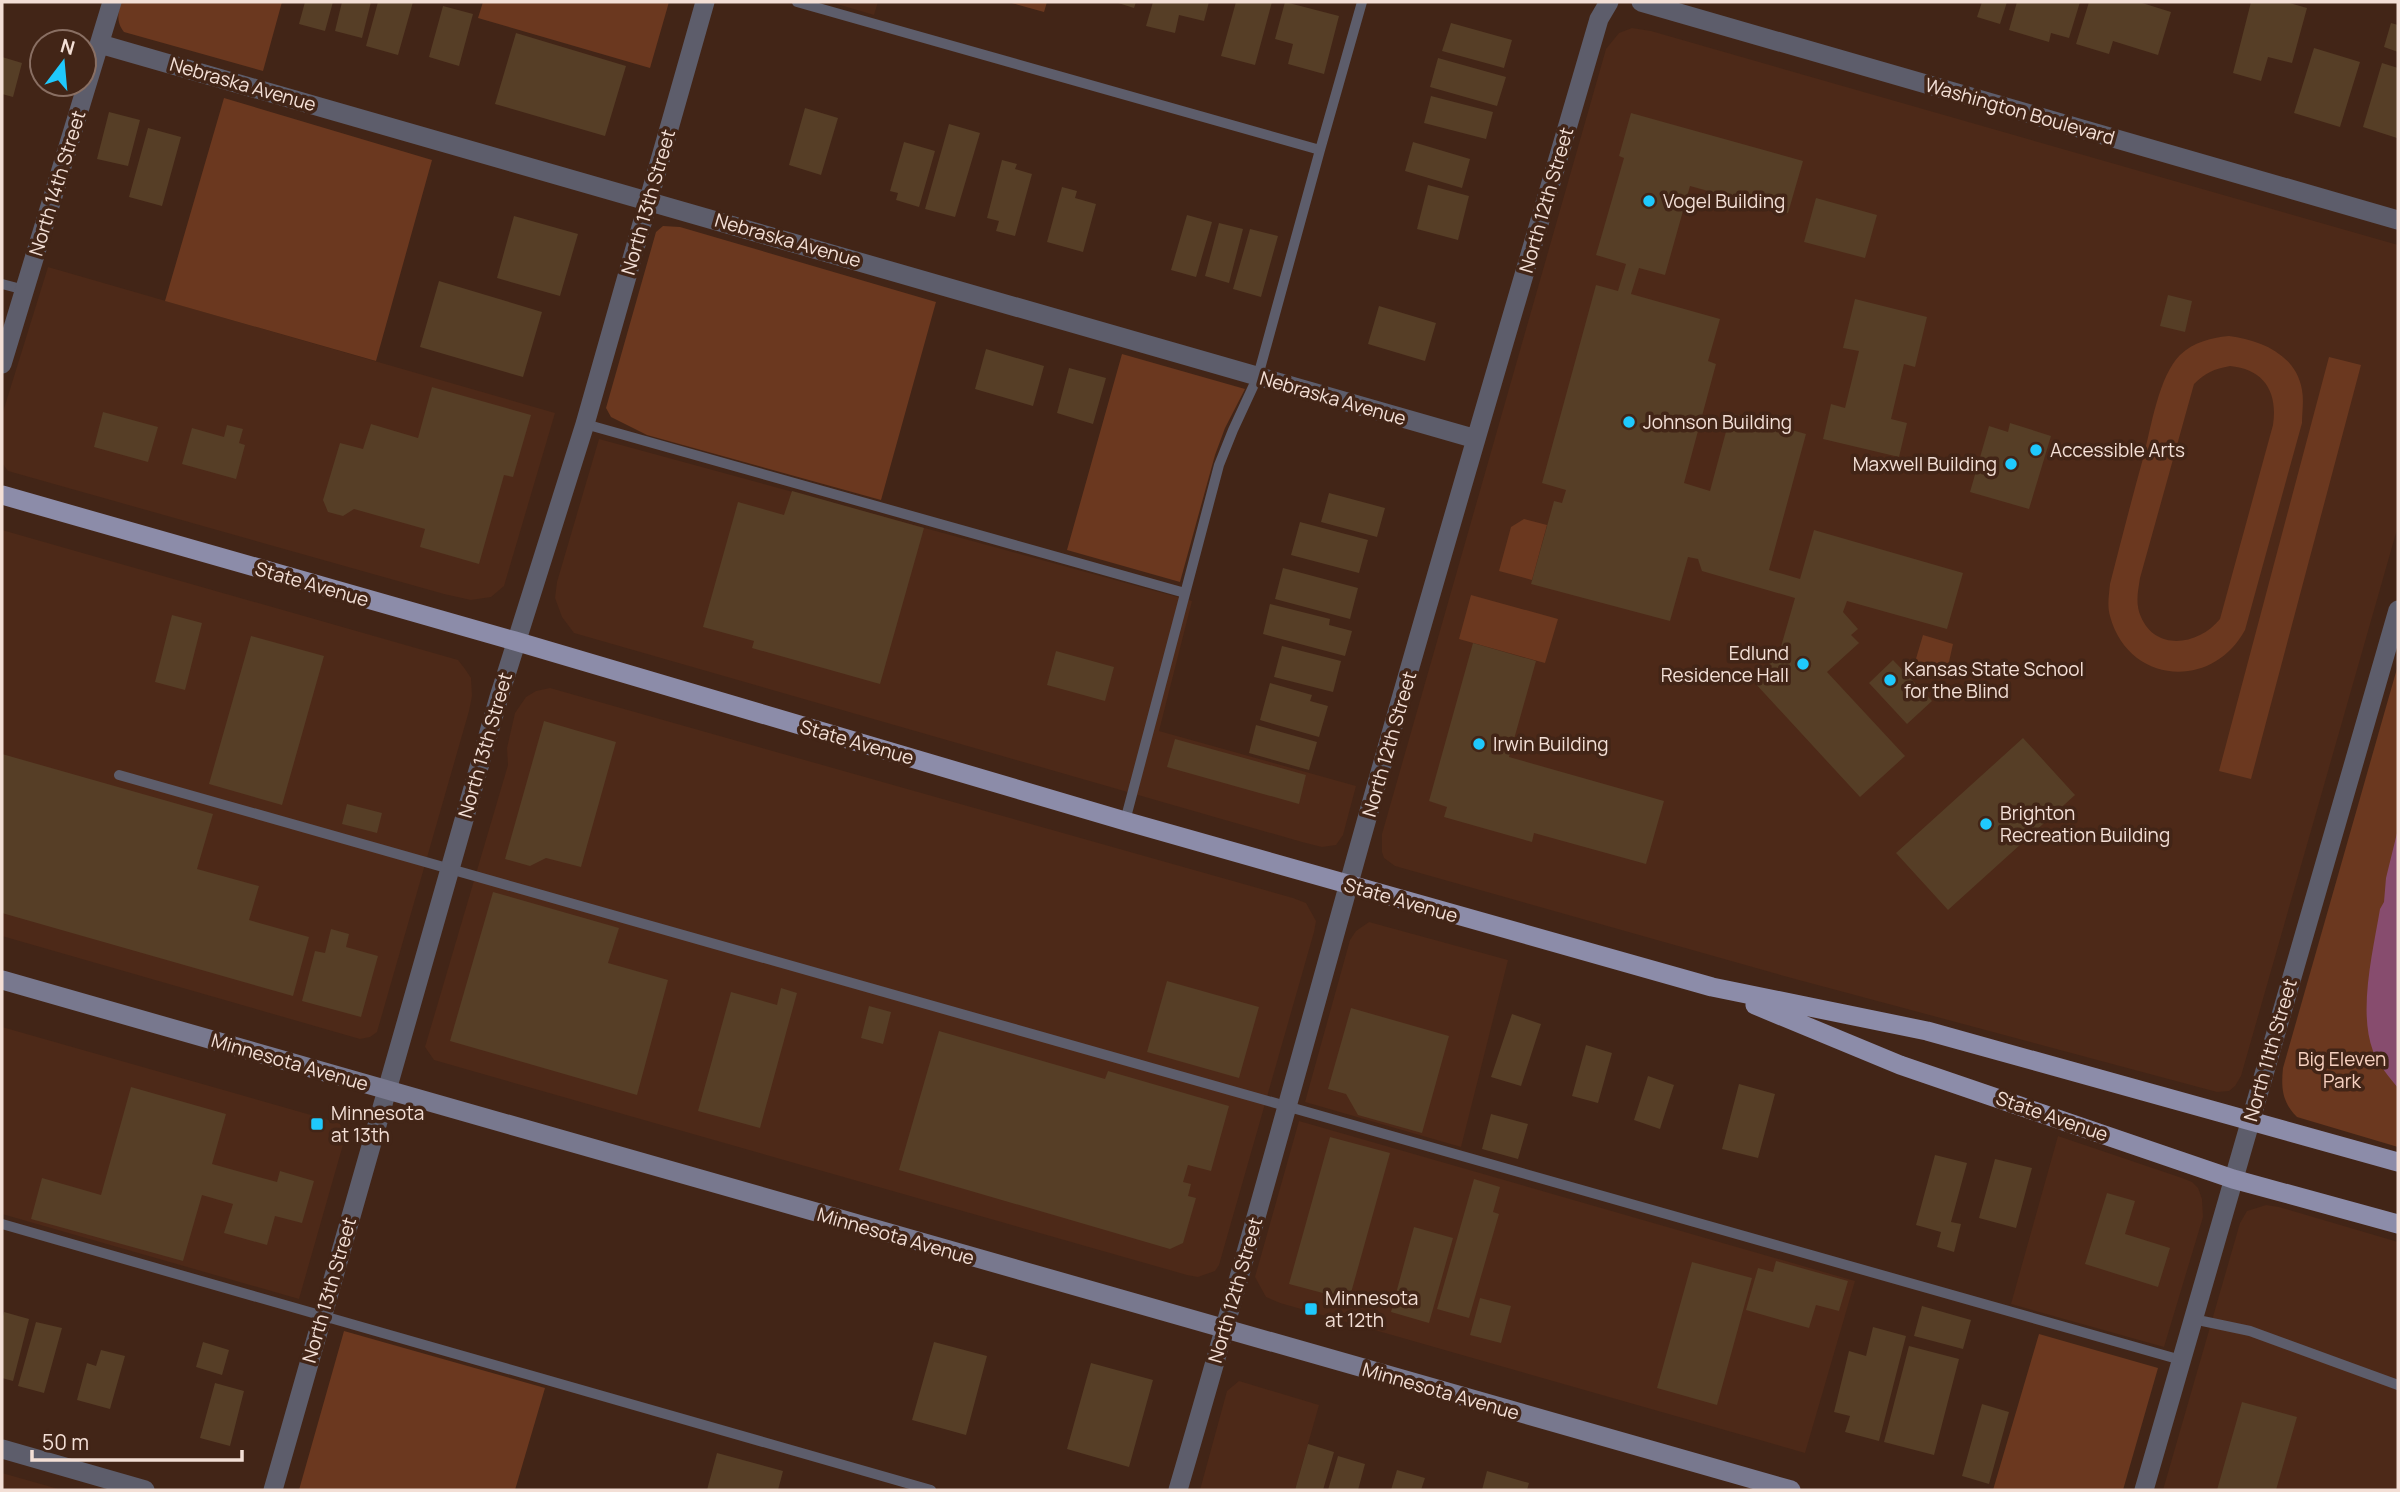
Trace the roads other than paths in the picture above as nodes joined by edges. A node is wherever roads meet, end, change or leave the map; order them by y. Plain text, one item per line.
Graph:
1 (112, 2) edge
2 (705, 2) edge
3 (797, 2) edge
4 (1362, 2) edge
5 (1609, 2) edge
6 (1641, 2) edge
7 (100, 44) junction
8 (1320, 150) junction
9 (649, 200) junction
10 (2398, 220) edge
11 (2, 284) edge
12 (25, 290) junction
13 (2, 364) edge
14 (1258, 376) junction
15 (585, 424) junction
16 (1476, 439) junction
17 (2, 495) edge
18 (1185, 593) junction
19 (2398, 610) edge
20 (515, 641) junction
21 (119, 775) dead end
22 (1125, 821) junction
23 (449, 870) junction
24 (1349, 885) junction
25 (2, 980) edge
26 (1712, 987) junction
27 (387, 1090) junction
28 (1286, 1108) junction
29 (2249, 1121) junction
30 (2398, 1162) edge
31 (2233, 1179) junction
32 (2, 1224) edge
33 (2398, 1224) edge
34 (321, 1315) junction
35 (2193, 1319) junction
36 (1225, 1330) junction
37 (2181, 1360) junction
38 (2398, 1385) edge
39 (2, 1449) edge
40 (145, 1490) edge
41 (272, 1490) edge
42 (931, 1490) edge
43 (1178, 1490) edge
44 (1791, 1490) edge
45 (2144, 1490) edge

1 - 7 street, North 14th Street
2 - 9 street, North 13th Street
3 - 8 lane
4 - 8 lane
5 - 16 street, North 12th Street
6 - 10 street, Washington Boulevard
7 - 9 street, Nebraska Avenue
7 - 12 street, North 14th Street
8 - 14 lane
9 - 14 street, Nebraska Avenue
9 - 15 street, North 13th Street
11 - 12 lane
12 - 13 street, North 14th Street
14 - 16 street, Nebraska Avenue
14 - 18 lane
15 - 18 lane
15 - 20 street, North 13th Street
16 - 24 street, North 12th Street
17 - 20 main road, State Avenue
18 - 22 lane
19 - 29 street, North 11th Street
20 - 22 main road, State Avenue
20 - 23 street, North 13th Street
21 - 23 lane
22 - 24 main road, State Avenue
23 - 27 street, North 13th Street
23 - 28 lane
24 - 26 main road, State Avenue
24 - 28 street, North 12th Street
25 - 27 main road, Minnesota Avenue
26 - 29 main road, State Avenue
26 - 31 main road, State Avenue
27 - 34 street, North 13th Street
27 - 36 main road, Minnesota Avenue
28 - 36 street, North 12th Street
28 - 37 lane
29 - 30 main road, State Avenue
29 - 31 street, North 11th Street
31 - 33 main road, State Avenue
31 - 35 street, North 11th Street
32 - 34 lane
34 - 41 street, North 13th Street
34 - 42 lane
35 - 37 street, North 11th Street
35 - 38 lane
36 - 43 street, North 12th Street
36 - 44 main road, Minnesota Avenue
37 - 45 street, North 11th Street
39 - 40 street

